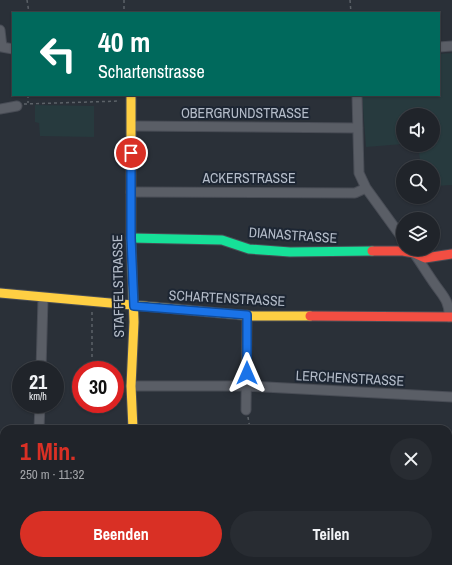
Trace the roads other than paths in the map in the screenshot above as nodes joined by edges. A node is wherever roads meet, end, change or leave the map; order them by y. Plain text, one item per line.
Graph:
1 (0, 30) edge
2 (452, 46) edge
3 (440, 47) edge
4 (12, 48) edge
5 (356, 96) edge
6 (131, 98) edge
7 (17, 106) road end
8 (0, 108) edge
9 (132, 126) junction
10 (358, 128) junction
11 (366, 188) junction
12 (131, 192) junction
13 (396, 229) edge
14 (131, 238) junction
15 (396, 251) edge
16 (452, 254) edge
17 (415, 256) edge
18 (421, 256) edge
19 (438, 256) edge
20 (440, 256) edge
21 (0, 294) edge
22 (43, 298) junction
23 (134, 306) junction
24 (247, 315) junction
25 (451, 317) edge
26 (41, 361) edge
27 (131, 386) junction
28 (247, 386) junction
29 (452, 398) edge
30 (246, 410) dead end
31 (40, 413) edge
32 (39, 425) edge
33 (132, 425) edge

1 - 4 street
2 - 3 street
5 - 10 street
6 - 9 street, STAFFELSTRASSE
7 - 8 street
9 - 10 street, OBERGRUNDSTRASSE
9 - 12 street, STAFFELSTRASSE
10 - 11 street
11 - 12 street, ACKERSTRASSE
11 - 13 street
12 - 14 street, STAFFELSTRASSE
14 - 15 street, DIANASTRASSE
14 - 23 street, STAFFELSTRASSE
16 - 20 street, DIANASTRASSE
17 - 25 street
18 - 19 street, DIANASTRASSE
21 - 22 street, SCHARTENSTRASSE
22 - 23 street, SCHARTENSTRASSE
22 - 26 street
23 - 24 street, SCHARTENSTRASSE
23 - 27 street, STAFFELSTRASSE
24 - 25 street, SCHARTENSTRASSE
24 - 28 street
27 - 28 street, LERCHENSTRASSE
27 - 33 street, STAFFELSTRASSE
28 - 29 street, LERCHENSTRASSE
28 - 30 street
31 - 32 street

